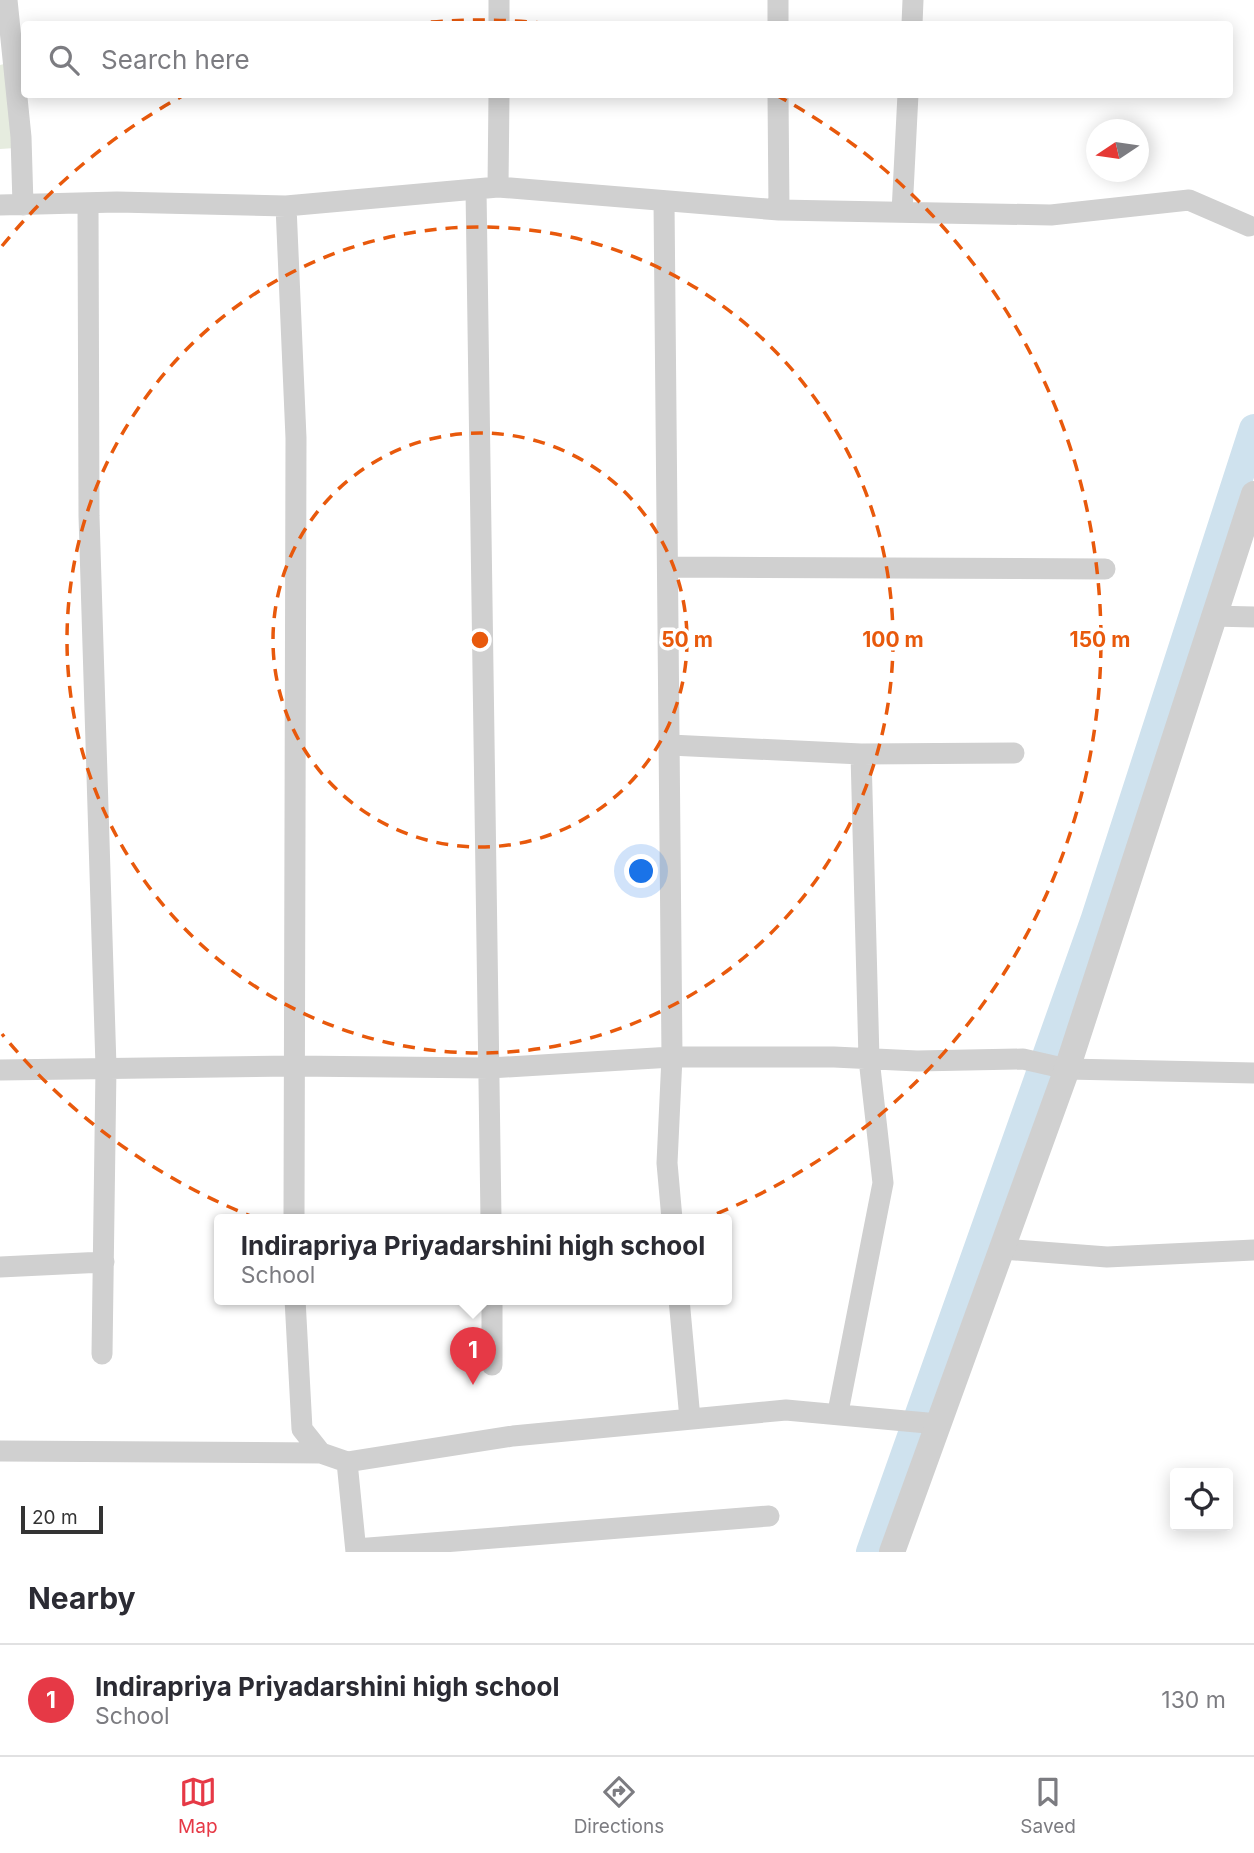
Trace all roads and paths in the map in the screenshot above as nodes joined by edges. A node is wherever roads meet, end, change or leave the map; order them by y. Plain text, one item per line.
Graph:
1 (7, 0) edge
2 (499, 0) edge
3 (778, 0) edge
4 (914, 0) edge
5 (499, 21) edge
6 (778, 21) edge
7 (912, 21) edge
8 (499, 98) edge
9 (778, 98) edge
10 (908, 98) edge
11 (498, 187) junction
12 (476, 189) junction
13 (664, 201) junction
14 (88, 203) junction
15 (0, 205) edge
16 (23, 205) junction
17 (286, 206) junction
18 (779, 210) junction
19 (902, 212) junction
20 (1249, 226) dead end
21 (1254, 494) edge
22 (668, 567) junction
23 (1105, 569) dead end
24 (1212, 616) junction
25 (1254, 617) edge
26 (670, 745) junction
27 (1014, 753) dead end
28 (861, 754) junction
29 (672, 1058) junction
30 (869, 1059) junction
31 (292, 1066) junction
32 (106, 1067) junction
33 (490, 1068) junction
34 (1066, 1069) junction
35 (0, 1070) edge
36 (1254, 1073) edge
37 (294, 1214) edge
38 (491, 1214) edge
39 (672, 1214) edge
40 (1002, 1248) junction
41 (1254, 1250) edge
42 (104, 1262) junction
43 (0, 1267) edge
44 (295, 1305) edge
45 (492, 1305) edge
46 (680, 1305) edge
47 (103, 1353) dead end
48 (492, 1365) dead end
49 (848, 1413) junction
50 (690, 1419) junction
51 (937, 1424) junction
52 (0, 1451) edge
53 (321, 1453) junction
54 (347, 1462) junction
55 (769, 1516) dead end
56 (356, 1550) edge
57 (892, 1552) edge

1 - 16 street
2 - 5 street
3 - 6 street
4 - 7 street
8 - 11 street
9 - 18 street
10 - 19 street
11 - 12 street
11 - 13 street
12 - 17 street
12 - 33 street
13 - 18 street
13 - 22 street
14 - 16 street
14 - 17 street
14 - 32 street
15 - 16 street
17 - 31 street
18 - 19 street
19 - 20 street
21 - 24 street
22 - 23 street
22 - 26 street
24 - 25 street
24 - 34 street
26 - 28 street
26 - 29 street
27 - 28 street
28 - 30 street
29 - 30 street
29 - 33 street
29 - 39 street
30 - 34 street
30 - 49 street
31 - 32 street
31 - 33 street
31 - 37 street
32 - 35 street
32 - 42 street
33 - 38 street
34 - 36 street
34 - 40 street
40 - 41 street
40 - 51 street
42 - 43 street
42 - 47 street
44 - 53 street
45 - 48 street
46 - 50 street
49 - 50 street
49 - 51 street
50 - 54 street
51 - 57 street
52 - 53 street
53 - 54 street
54 - 56 street
55 - 56 street

